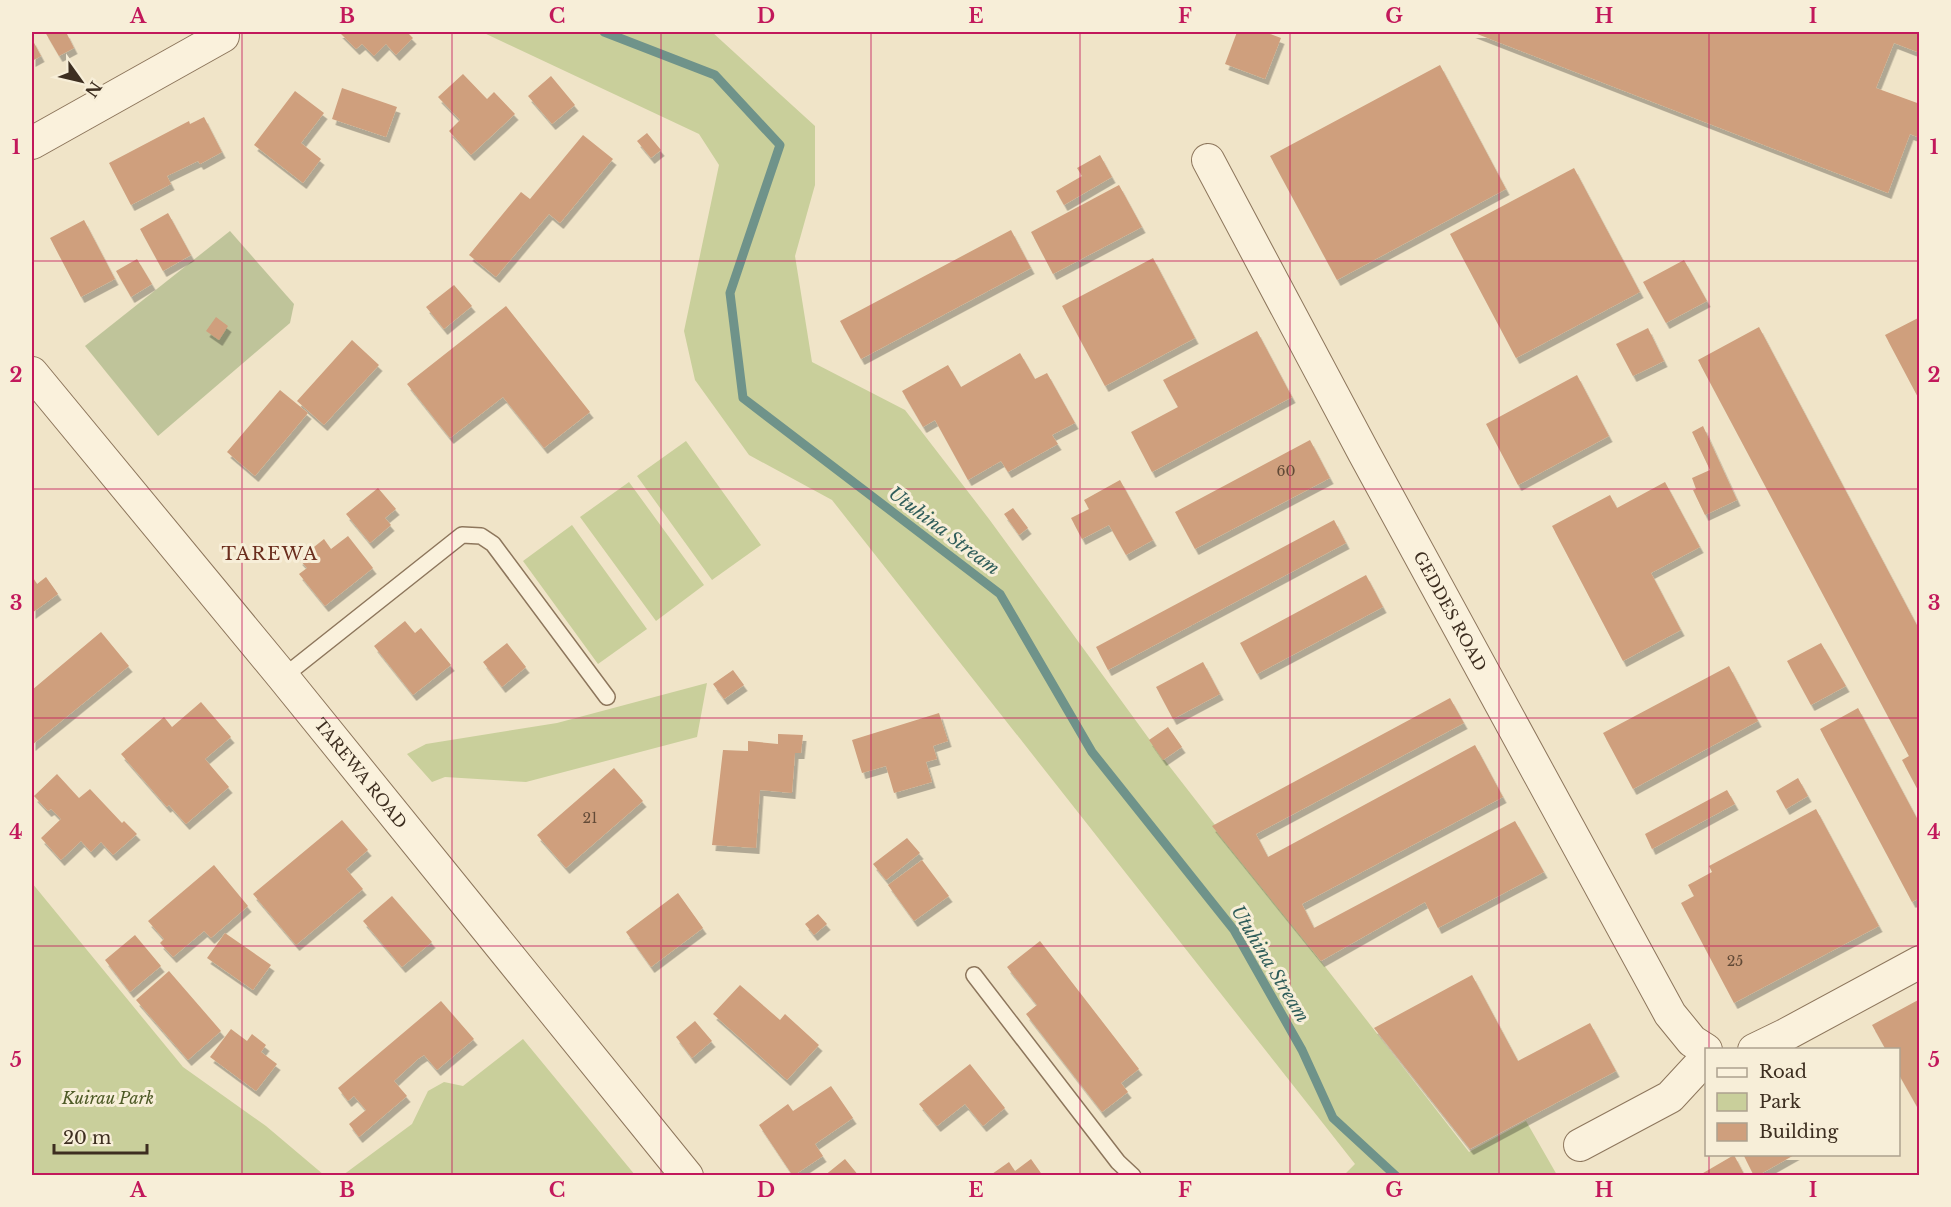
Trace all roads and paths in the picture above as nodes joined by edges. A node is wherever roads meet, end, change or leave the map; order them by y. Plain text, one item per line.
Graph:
1 (223, 36) dead end
2 (32, 143) edge
3 (1208, 160) dead end
4 (32, 373) edge
5 (283, 678) junction
6 (607, 697) dead end
7 (1920, 962) edge
8 (974, 975) dead end
9 (1758, 1048) edge
10 (1705, 1049) edge
11 (1705, 1060) edge
12 (1580, 1145) dead end
13 (687, 1176) edge
14 (1132, 1176) edge

1 - 2 street
3 - 10 street, GEDDES ROAD
4 - 5 street, TAREWA ROAD
5 - 6 lane
5 - 13 street, TAREWA ROAD
7 - 9 street
8 - 14 lane
11 - 12 street

